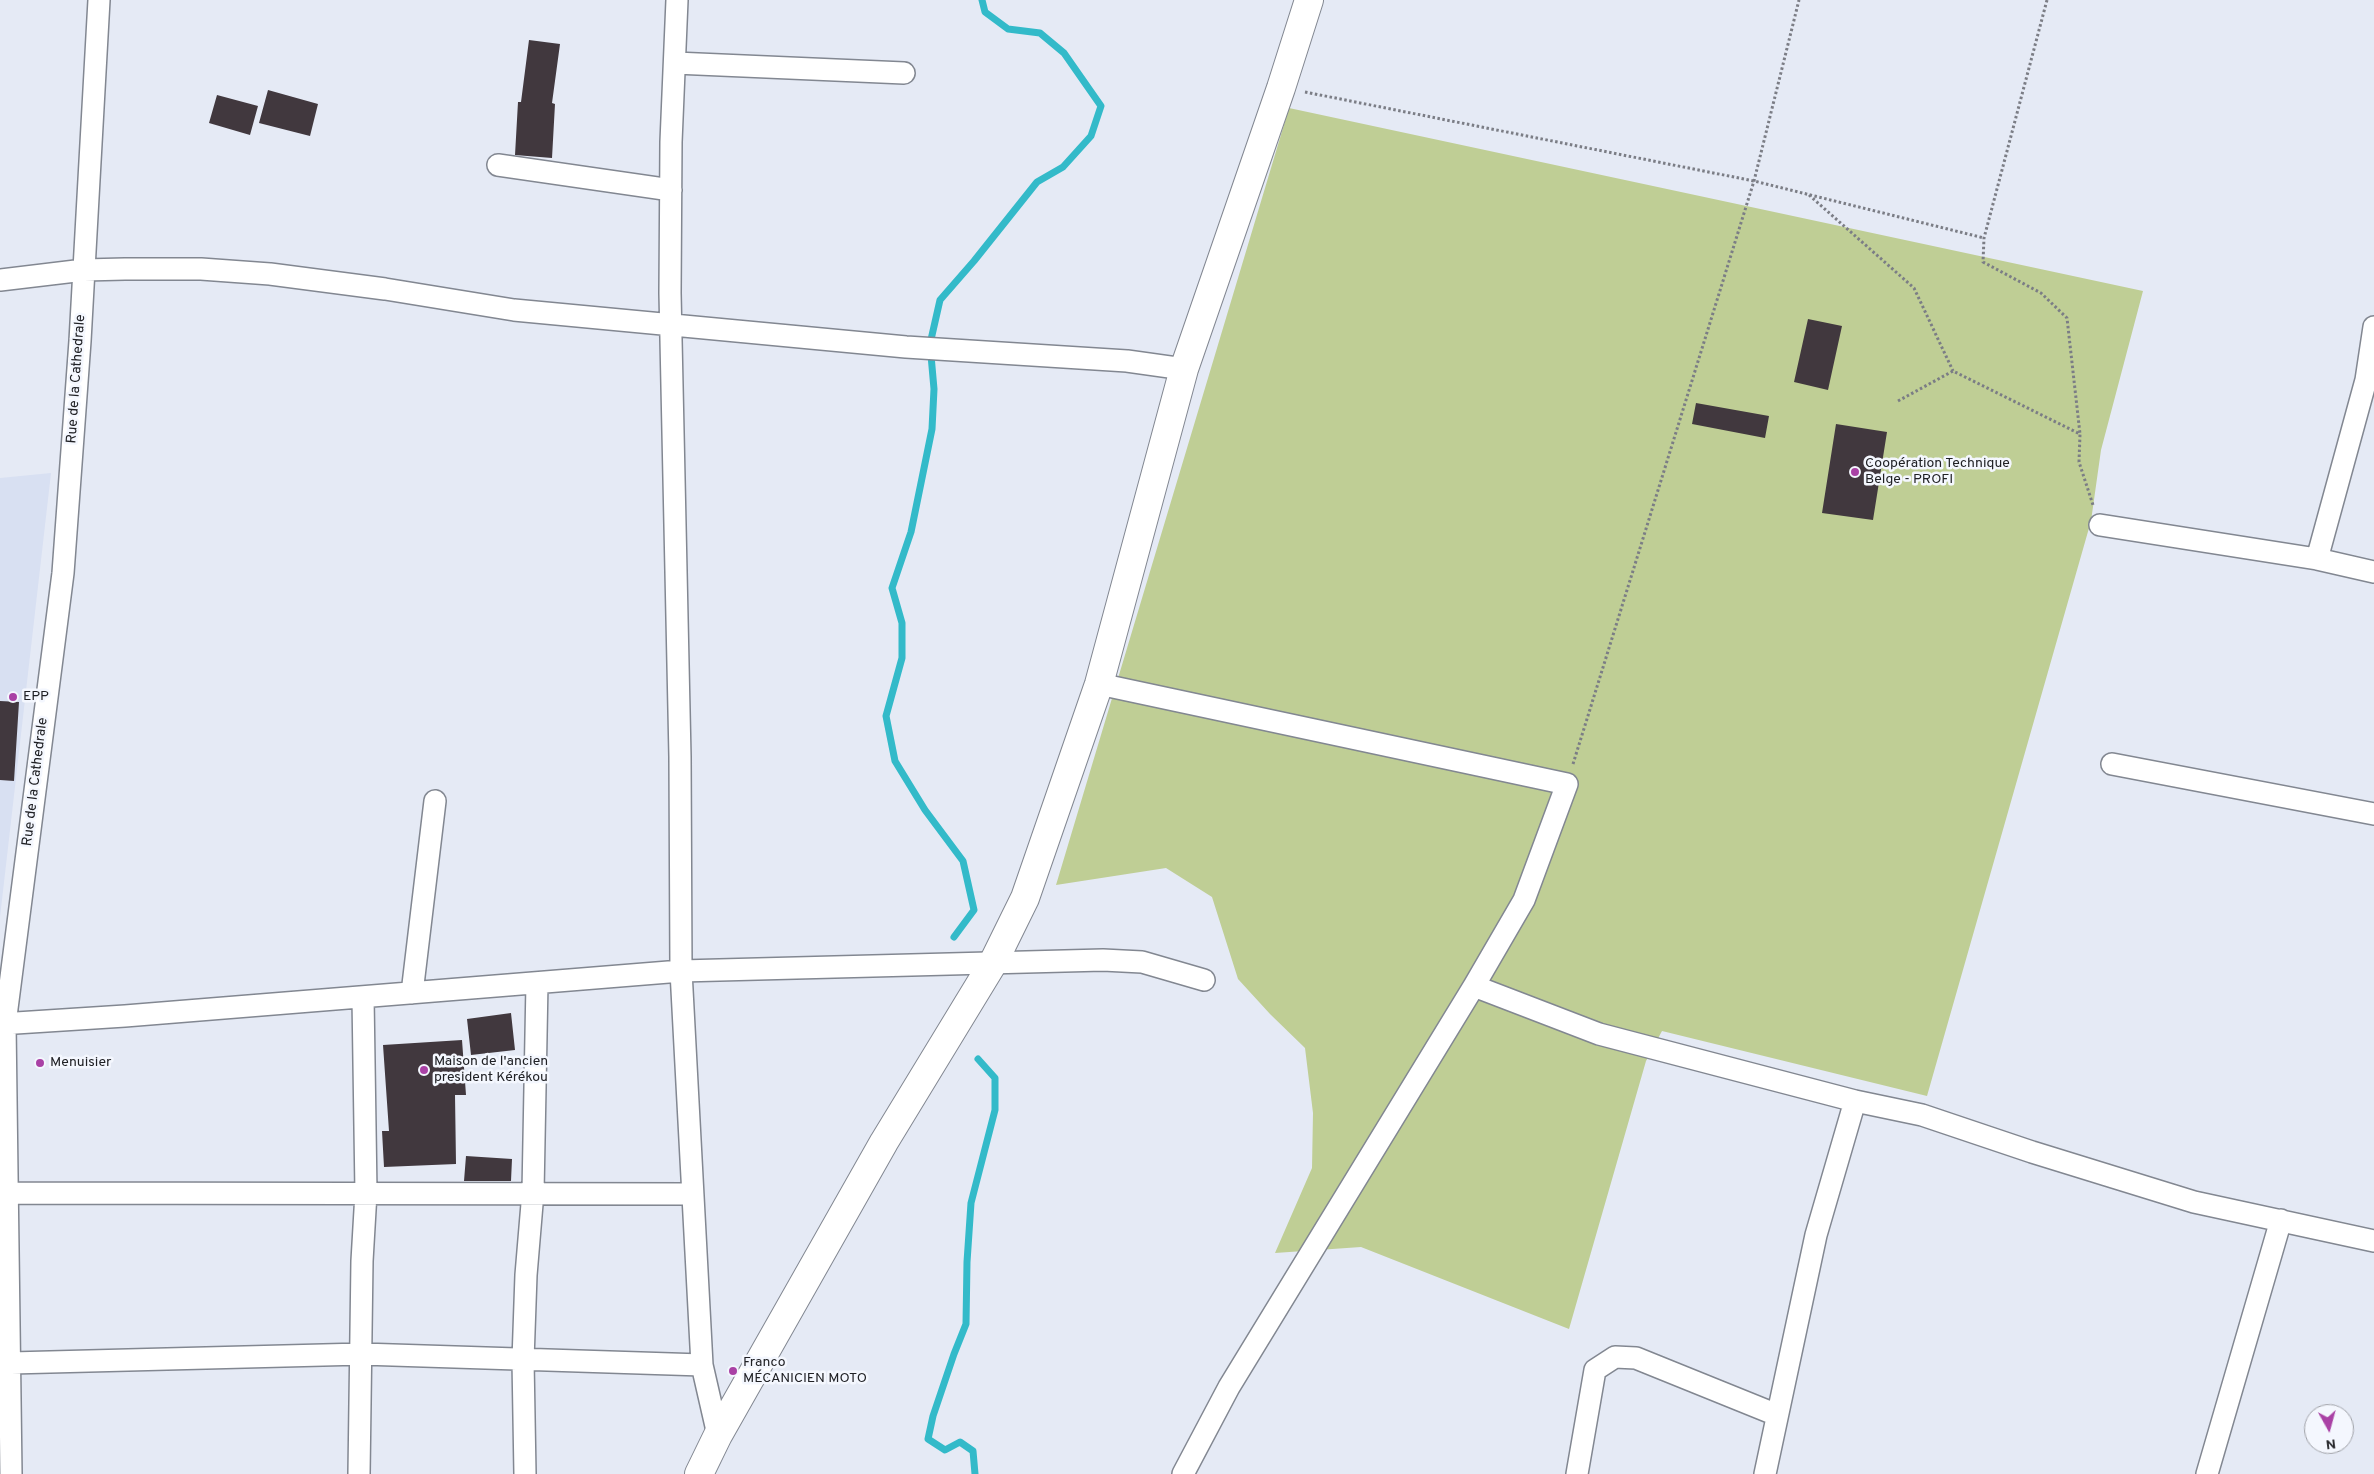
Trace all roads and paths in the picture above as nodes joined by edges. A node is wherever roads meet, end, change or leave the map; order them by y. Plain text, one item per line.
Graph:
1 (99, 0) edge
2 (677, 0) edge
3 (1309, 0) edge
4 (1799, 0) edge
5 (2047, 0) edge
6 (674, 63) junction
7 (904, 72) dead end
8 (1281, 88) junction
9 (498, 165) dead end
10 (1754, 181) junction
11 (670, 190) junction
12 (1808, 194) junction
13 (1984, 238) junction
14 (84, 270) junction
15 (0, 280) edge
16 (671, 324) junction
17 (2374, 328) edge
18 (1184, 369) junction
19 (1952, 371) junction
20 (1898, 401) dead end
21 (2080, 434) junction
22 (2100, 525) joint
23 (2317, 559) junction
24 (2374, 572) edge
25 (1099, 684) junction
26 (2112, 764) dead end
27 (1567, 784) junction
28 (435, 801) dead end
29 (2374, 814) edge
30 (993, 963) junction
31 (681, 971) junction
32 (1204, 980) dead end
33 (537, 983) junction
34 (1474, 986) junction
35 (412, 993) junction
36 (363, 997) junction
37 (2, 1024) edge
38 (1855, 1101) junction
39 (533, 1192) junction
40 (7, 1193) junction
41 (366, 1193) junction
42 (691, 1194) junction
43 (2281, 1220) junction
44 (2374, 1241) edge
45 (362, 1354) junction
46 (523, 1360) junction
47 (10, 1363) junction
48 (702, 1365) junction
49 (1777, 1415) junction
50 (718, 1435) junction
51 (11, 1474) edge
52 (359, 1474) edge
53 (525, 1474) edge
54 (699, 1474) edge
55 (1183, 1474) edge
56 (1578, 1474) edge
57 (1765, 1474) edge
58 (2207, 1474) edge

1 - 14 street, Rue de la Cathedrale
2 - 6 street
3 - 8 street
4 - 10 path
5 - 13 path
6 - 7 street
6 - 11 street
8 - 10 path
8 - 18 street
9 - 11 street
10 - 12 path
10 - 27 path
11 - 16 street
12 - 13 path
12 - 19 path
13 - 21 path
14 - 15 street
14 - 16 street
14 - 37 street, Rue de la Cathedrale
16 - 18 street
16 - 31 street
17 - 23 street
18 - 25 street
19 - 20 path
19 - 21 path
21 - 22 path
22 - 23 street
23 - 24 street
25 - 27 street
25 - 30 street
26 - 29 street
27 - 34 street
28 - 35 street
30 - 31 street
30 - 32 street
30 - 50 street
31 - 33 street
31 - 42 street
33 - 35 street
33 - 39 street
34 - 38 street
34 - 55 street
35 - 36 street
36 - 37 street
36 - 41 street
37 - 40 street, Rue de la Cathedrale
38 - 43 street
38 - 49 street
39 - 41 street
39 - 42 street
39 - 46 street
40 - 41 street
40 - 47 street, Rue de la Cathedrale
41 - 45 street
42 - 48 street
43 - 44 street
43 - 58 street
45 - 46 street
45 - 47 street
45 - 52 street
46 - 48 street
46 - 53 street
47 - 51 street, Rue de la Cathedrale
48 - 50 street
49 - 56 street
49 - 57 street
50 - 54 street

